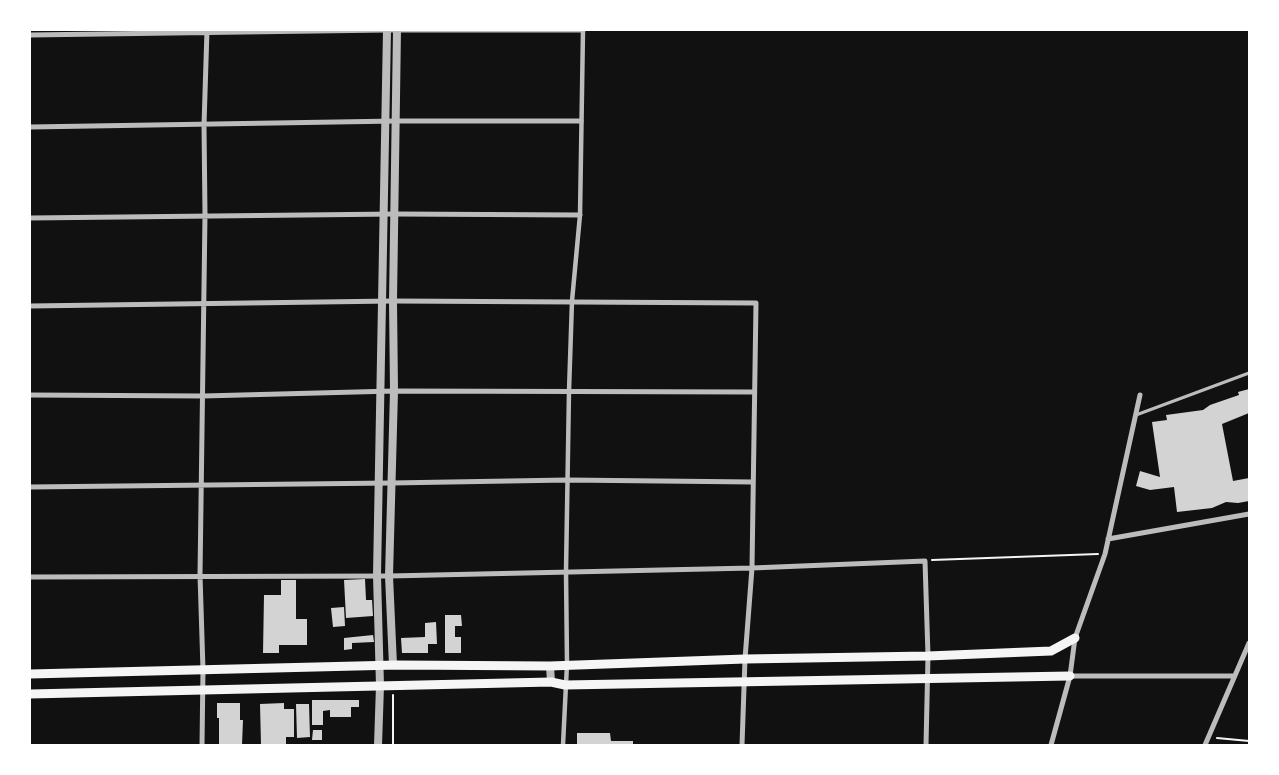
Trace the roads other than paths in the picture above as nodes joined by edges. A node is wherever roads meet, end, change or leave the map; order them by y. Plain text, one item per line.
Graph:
1 (387, 30) edge
2 (397, 30) edge
3 (583, 30) edge
4 (207, 32) edge
5 (30, 35) edge
6 (397, 121) junction
7 (581, 121) junction
8 (384, 122) junction
9 (204, 125) junction
10 (30, 128) edge
11 (383, 214) junction
12 (395, 214) junction
13 (206, 215) junction
14 (580, 215) junction
15 (30, 218) edge
16 (393, 301) junction
17 (572, 301) junction
18 (383, 302) junction
19 (205, 304) junction
20 (30, 306) edge
21 (1249, 373) edge
22 (394, 391) junction
23 (569, 391) junction
24 (381, 392) junction
25 (754, 392) junction
26 (30, 395) edge
27 (1140, 395) dead end
28 (203, 396) junction
29 (1136, 416) junction
30 (567, 480) junction
31 (379, 482) junction
32 (753, 482) junction
33 (391, 483) junction
34 (201, 485) junction
35 (30, 486) edge
36 (1249, 514) edge
37 (1108, 539) junction
38 (752, 568) junction
39 (566, 571) junction
40 (200, 575) junction
41 (377, 575) junction
42 (30, 576) edge
43 (389, 576) junction
44 (1075, 638) junction
45 (1249, 643) edge
46 (928, 656) junction
47 (745, 659) junction
48 (567, 664) junction
49 (393, 665) junction
50 (379, 666) junction
51 (550, 666) junction
52 (203, 670) junction
53 (30, 674) edge
54 (1070, 676) junction
55 (1234, 676) junction
56 (927, 679) junction
57 (551, 682) junction
58 (744, 682) junction
59 (565, 685) junction
60 (380, 686) junction
61 (202, 689) junction
62 (30, 694) edge
63 (202, 745) edge
64 (378, 745) edge
65 (563, 745) edge
66 (742, 745) edge
67 (926, 745) edge
68 (1051, 745) edge
69 (1205, 745) edge

1 - 2 street
1 - 4 street
1 - 8 street
2 - 3 street
2 - 6 street
3 - 7 street
4 - 5 street
4 - 9 street
6 - 7 street
6 - 8 street
6 - 12 street
7 - 14 street
8 - 9 street
8 - 11 street
9 - 10 street
9 - 13 street
11 - 12 street
11 - 13 street
11 - 18 street
12 - 14 street
12 - 16 street
13 - 15 street
13 - 19 street
14 - 17 street
16 - 17 street
16 - 18 street
16 - 22 street
17 - 23 street
17 - 25 street
18 - 19 street
18 - 24 street
19 - 20 street
19 - 28 street
21 - 29 lane
22 - 23 street
22 - 24 street
22 - 33 street
23 - 25 street
23 - 30 street
24 - 28 street
24 - 31 street
25 - 32 street
26 - 28 street
27 - 29 street
28 - 34 street
29 - 37 street
30 - 32 street
30 - 33 street
30 - 39 street
31 - 33 street
31 - 34 street
31 - 41 street
32 - 38 street
33 - 43 street
34 - 35 street
34 - 40 street
36 - 37 street
37 - 44 street
38 - 39 street
38 - 46 street
38 - 47 street
39 - 43 street
39 - 48 street
40 - 41 street
40 - 42 street
40 - 52 street
41 - 43 street
41 - 50 street
43 - 49 street
44 - 46 main road
44 - 54 street
45 - 55 street
46 - 47 main road
46 - 56 street
47 - 48 main road
47 - 58 street
48 - 51 main road
48 - 59 street
49 - 50 main road
49 - 51 main road
50 - 52 main road
50 - 60 street
51 - 57 street
52 - 53 main road
52 - 61 street
54 - 55 street
54 - 56 main road
54 - 68 street
55 - 69 street
56 - 58 main road
56 - 67 street
57 - 59 main road
57 - 60 main road
58 - 59 main road
58 - 66 street
59 - 65 street
60 - 61 main road
60 - 64 street
61 - 62 main road
61 - 63 street

